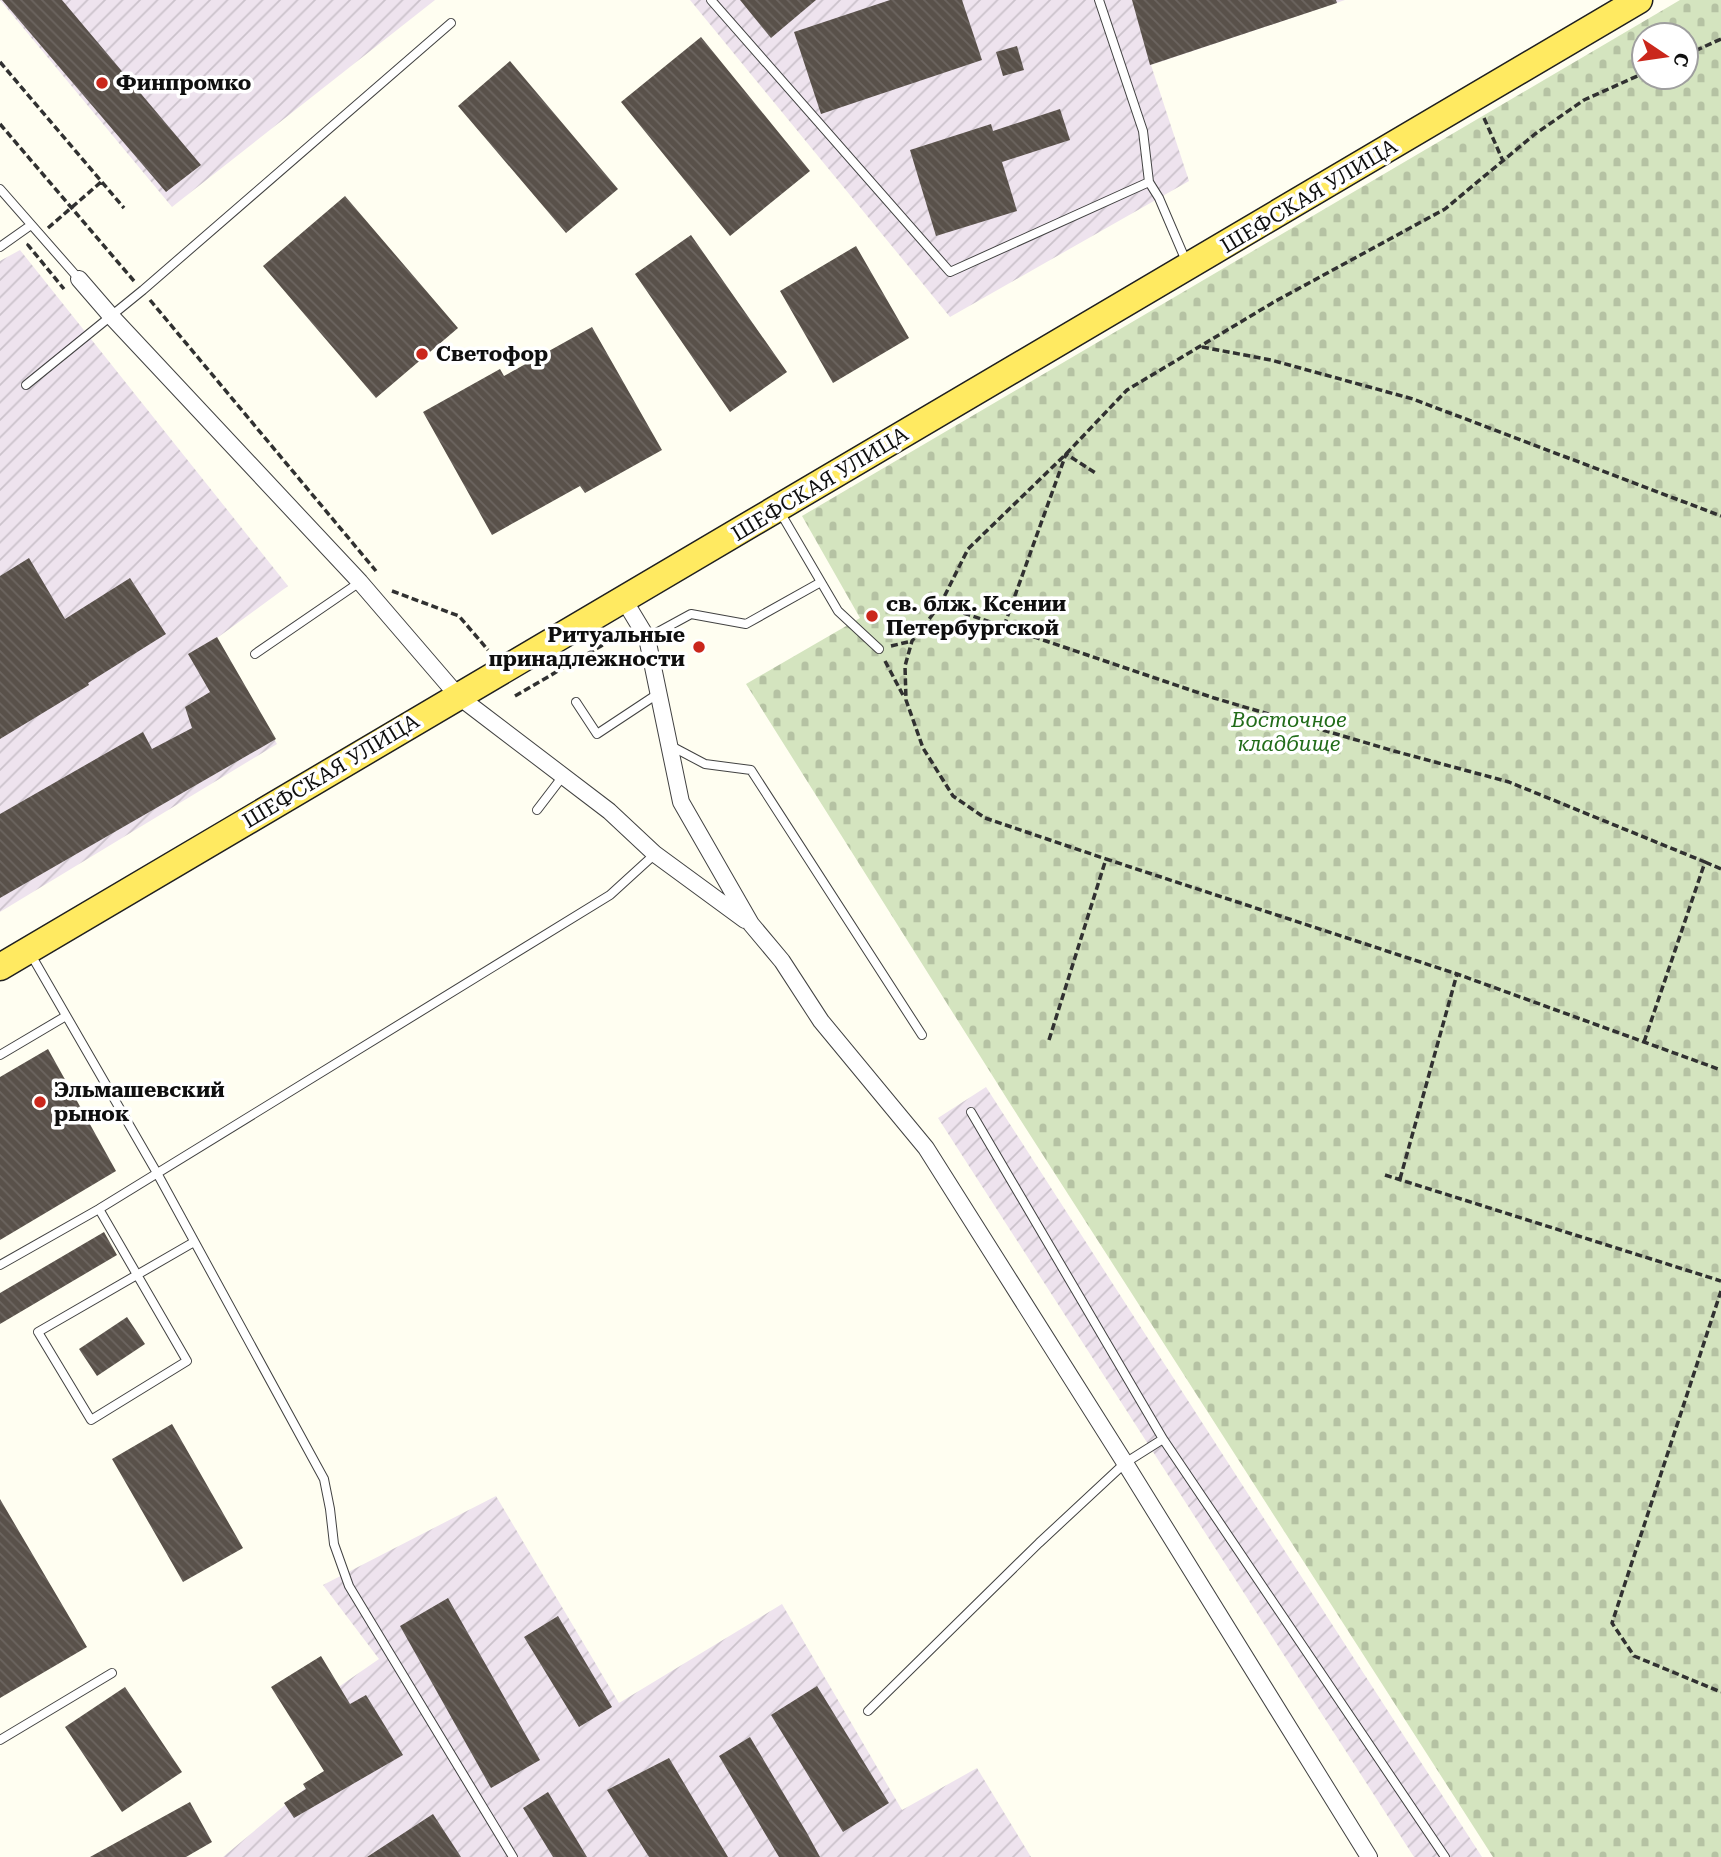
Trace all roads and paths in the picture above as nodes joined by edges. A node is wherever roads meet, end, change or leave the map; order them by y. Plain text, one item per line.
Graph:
1 (711, 0) edge
2 (1099, 0) edge
3 (1639, 0) edge
4 (451, 23) dead end
5 (1721, 39) edge
6 (1700, 49) edge
7 (0, 62) edge
8 (1630, 80) edge
9 (1474, 98) junction
10 (0, 124) edge
11 (1503, 160) junction
12 (101, 182) junction
13 (1149, 182) junction
14 (0, 189) edge
15 (71, 208) junction
16 (124, 208) dead end
17 (30, 225) junction
18 (40, 236) junction
19 (28, 245) dead end
20 (0, 247) edge
21 (1189, 267) junction
22 (79, 279) joint
23 (143, 290) junction
24 (111, 316) junction
25 (1200, 346) junction
26 (26, 385) dead end
27 (1066, 454) junction
28 (1097, 474) dead end
29 (778, 509) junction
30 (1721, 516) edge
31 (376, 572) dead end
32 (360, 582) junction
33 (385, 582) dead end
34 (821, 582) junction
35 (624, 600) junction
36 (940, 605) junction
37 (1003, 625) junction
38 (643, 631) junction
39 (912, 641) junction
40 (879, 649) junction
41 (488, 650) dead end
42 (255, 654) dead end
43 (659, 693) junction
44 (458, 696) junction
45 (515, 696) dead end
46 (906, 700) junction
47 (576, 702) dead end
48 (671, 746) junction
49 (563, 776) junction
50 (537, 810) dead end
51 (654, 854) junction
52 (1106, 859) junction
53 (1705, 862) junction
54 (1721, 869) edge
55 (751, 924) junction
56 (28, 950) junction
57 (0, 967) edge
58 (1457, 974) junction
59 (66, 1016) junction
60 (922, 1035) dead end
61 (1049, 1040) dead end
62 (1644, 1042) junction
63 (0, 1055) edge
64 (1721, 1070) edge
65 (971, 1112) dead end
66 (157, 1173) junction
67 (1385, 1175) dead end
68 (1400, 1179) junction
69 (99, 1209) junction
70 (194, 1242) junction
71 (0, 1265) edge
72 (139, 1274) junction
73 (1721, 1281) edge
74 (1721, 1291) edge
75 (1163, 1440) junction
76 (1125, 1464) junction
77 (112, 1673) dead end
78 (1721, 1692) edge
79 (868, 1711) dead end
80 (0, 1740) edge
81 (513, 1857) edge
82 (1369, 1857) edge
83 (1445, 1857) edge

1 - 13 lane
2 - 13 lane
3 - 9 main road, ШЕФСКАЯ УЛИЦА
4 - 23 lane
5 - 6 path
7 - 12 path
8 - 11 path
9 - 11 path
9 - 21 main road, ШЕФСКАЯ УЛИЦА
10 - 15 path
11 - 25 path
12 - 15 path
12 - 16 path
13 - 21 lane
14 - 17 lane
15 - 18 path
15 - 23 path
17 - 18 lane
17 - 20 lane
18 - 19 path
18 - 22 lane
21 - 29 main road, ШЕФСКАЯ УЛИЦА
22 - 24 street
23 - 24 lane
23 - 31 path
24 - 26 lane
24 - 32 street
25 - 27 path
25 - 30 path
27 - 28 path
27 - 36 path
27 - 37 path
29 - 34 lane
29 - 35 main road, ШЕФСКАЯ УЛИЦА
32 - 42 lane
32 - 44 street
33 - 41 path
34 - 38 lane
34 - 40 lane
35 - 38 street
35 - 44 main road, ШЕФСКАЯ УЛИЦА
36 - 37 path
36 - 39 path
37 - 53 path
38 - 43 street
38 - 45 path
39 - 40 path
39 - 46 path
40 - 46 path
43 - 47 lane
43 - 48 street
44 - 49 street
44 - 56 main road, ШЕФСКАЯ УЛИЦА
46 - 52 path
48 - 55 street
48 - 60 lane
49 - 50 lane
49 - 51 street
51 - 55 street
51 - 66 lane
52 - 58 path
52 - 61 path
53 - 54 path
53 - 62 path
55 - 76 street
56 - 57 main road, ШЕФСКАЯ УЛИЦА
56 - 59 lane
58 - 62 path
58 - 68 path
59 - 63 lane
59 - 66 lane
62 - 64 path
65 - 75 lane
66 - 69 lane
66 - 70 lane
67 - 68 path
68 - 73 path
69 - 71 lane
69 - 72 lane
70 - 72 lane
70 - 81 lane
72 - 72 lane
74 - 78 path
75 - 76 lane
75 - 83 lane
76 - 79 lane
76 - 82 street
77 - 80 lane

